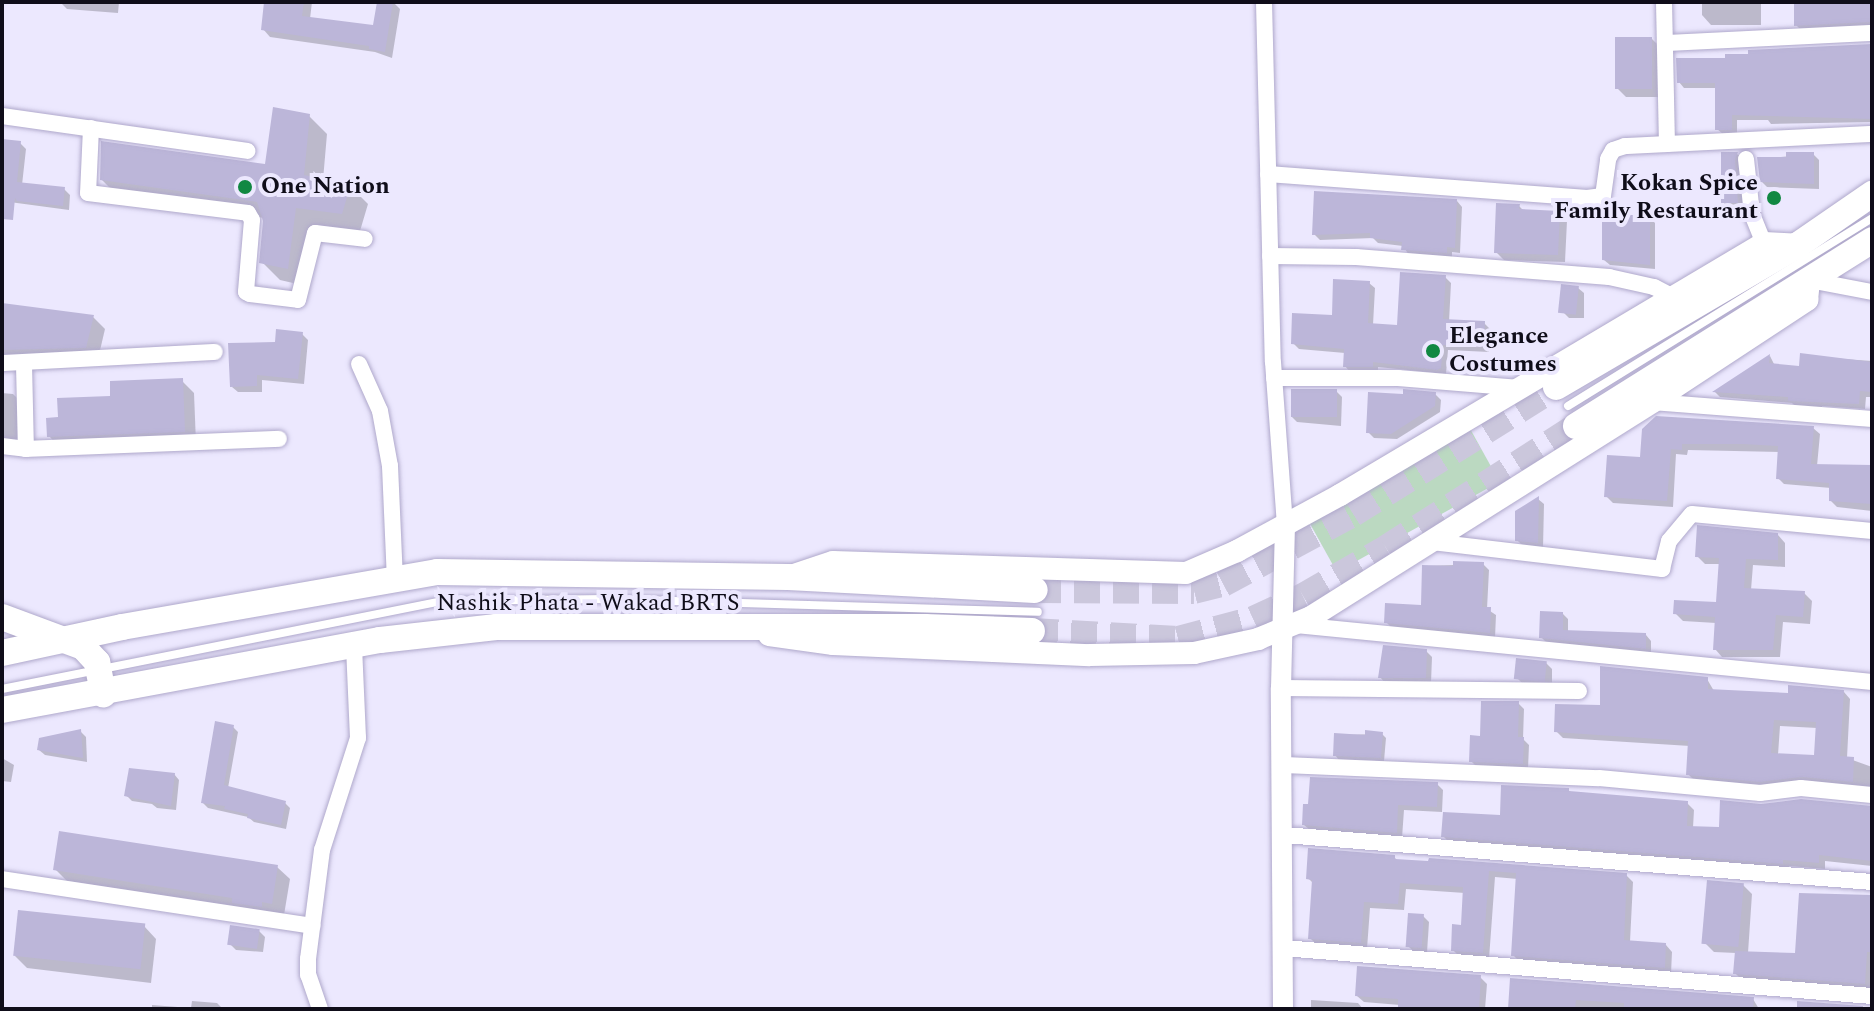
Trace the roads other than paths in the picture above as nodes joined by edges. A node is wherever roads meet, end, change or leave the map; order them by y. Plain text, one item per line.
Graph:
1 (1264, 2) edge
2 (1664, 2) edge
3 (1872, 33) edge
4 (1665, 43) junction
5 (2, 116) edge
6 (91, 128) junction
7 (1872, 134) edge
8 (1667, 144) junction
9 (248, 151) dead end
10 (1746, 159) dead end
11 (1268, 174) junction
12 (1872, 194) edge
13 (1872, 218) edge
14 (365, 239) dead end
15 (1872, 240) edge
16 (1764, 243) junction
17 (1798, 245) junction
18 (1270, 256) junction
19 (1809, 280) junction
20 (1872, 292) edge
21 (1672, 296) junction
22 (215, 352) dead end
23 (2, 363) edge
24 (24, 364) junction
25 (359, 364) dead end
26 (1274, 378) junction
27 (1523, 388) junction
28 (1652, 402) junction
29 (1567, 407) junction
30 (1872, 419) edge
31 (279, 439) dead end
32 (2, 446) edge
33 (26, 449) junction
34 (1285, 525) junction
35 (1872, 531) edge
36 (1432, 542) junction
37 (788, 577) junction
38 (395, 579) junction
39 (1035, 611) junction
40 (2, 617) edge
41 (1288, 626) junction
42 (735, 627) junction
43 (67, 640) junction
44 (354, 646) junction
45 (2, 653) edge
46 (101, 682) junction
47 (1872, 682) edge
48 (1281, 688) junction
49 (2, 689) edge
50 (1579, 691) dead end
51 (2, 710) edge
52 (1284, 765) junction
53 (1872, 795) edge
54 (1284, 835) junction
55 (2, 879) edge
56 (1872, 882) edge
57 (312, 926) junction
58 (1283, 948) junction
59 (1872, 996) edge
60 (320, 1009) edge
61 (1283, 1009) edge

1 - 11 street
2 - 4 street
3 - 4 street
4 - 8 street
5 - 6 street
6 - 9 street
6 - 14 street
7 - 8 street
8 - 11 street
10 - 16 street
11 - 18 street
12 - 17 main road
13 - 29 lane
15 - 19 main road
16 - 17 main road
16 - 21 main road
17 - 29 main road
18 - 21 street
18 - 26 street
19 - 20 street
19 - 28 main road
19 - 29 main road
21 - 27 main road
22 - 24 street
23 - 24 street
24 - 33 street
25 - 38 street
26 - 27 street
26 - 34 street
27 - 34 main road
28 - 30 street
28 - 36 main road
31 - 33 street
32 - 33 street
34 - 37 main road
34 - 41 street
35 - 36 street
36 - 41 main road
37 - 38 main road
37 - 39 main road
38 - 43 main road
39 - 42 main road
39 - 46 lane, Nashik Phata - Wakad BRTS
40 - 43 main road
41 - 42 main road
41 - 47 street
41 - 48 street
42 - 44 main road
43 - 45 main road
43 - 46 main road
44 - 46 main road
44 - 57 street
46 - 49 lane, Nashik Phata - Wakad BRTS
46 - 51 main road
48 - 50 street
48 - 52 street
52 - 53 street
52 - 54 street
54 - 56 street
54 - 58 street
55 - 57 street
57 - 60 street
58 - 59 street
58 - 61 street

